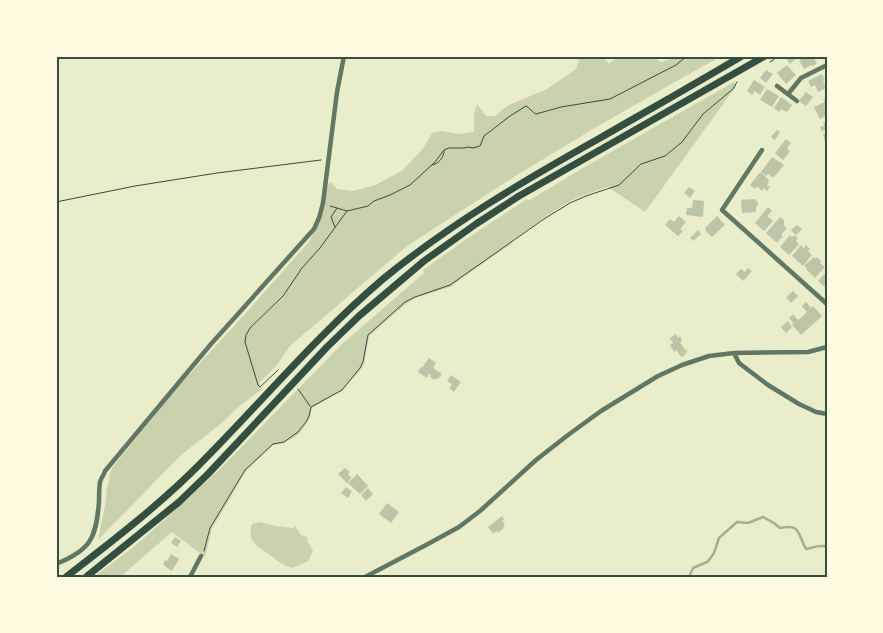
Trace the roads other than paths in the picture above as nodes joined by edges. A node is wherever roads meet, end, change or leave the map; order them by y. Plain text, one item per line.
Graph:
1 (344, 56) edge
2 (742, 56) edge
3 (767, 59) edge
4 (827, 65) edge
5 (777, 86) dead end
6 (788, 94) junction
7 (797, 102) dead end
8 (762, 150) dead end
9 (827, 304) edge
10 (827, 347) edge
11 (734, 353) junction
12 (827, 414) edge
13 (201, 556) road end
14 (56, 564) edge
15 (66, 577) edge
16 (86, 577) edge
17 (190, 577) edge
18 (365, 577) edge

1 - 14 street
2 - 15 highway
3 - 16 highway
4 - 6 street
5 - 6 street
6 - 7 street
8 - 9 street
10 - 11 street
11 - 12 street
11 - 18 street
13 - 17 street

